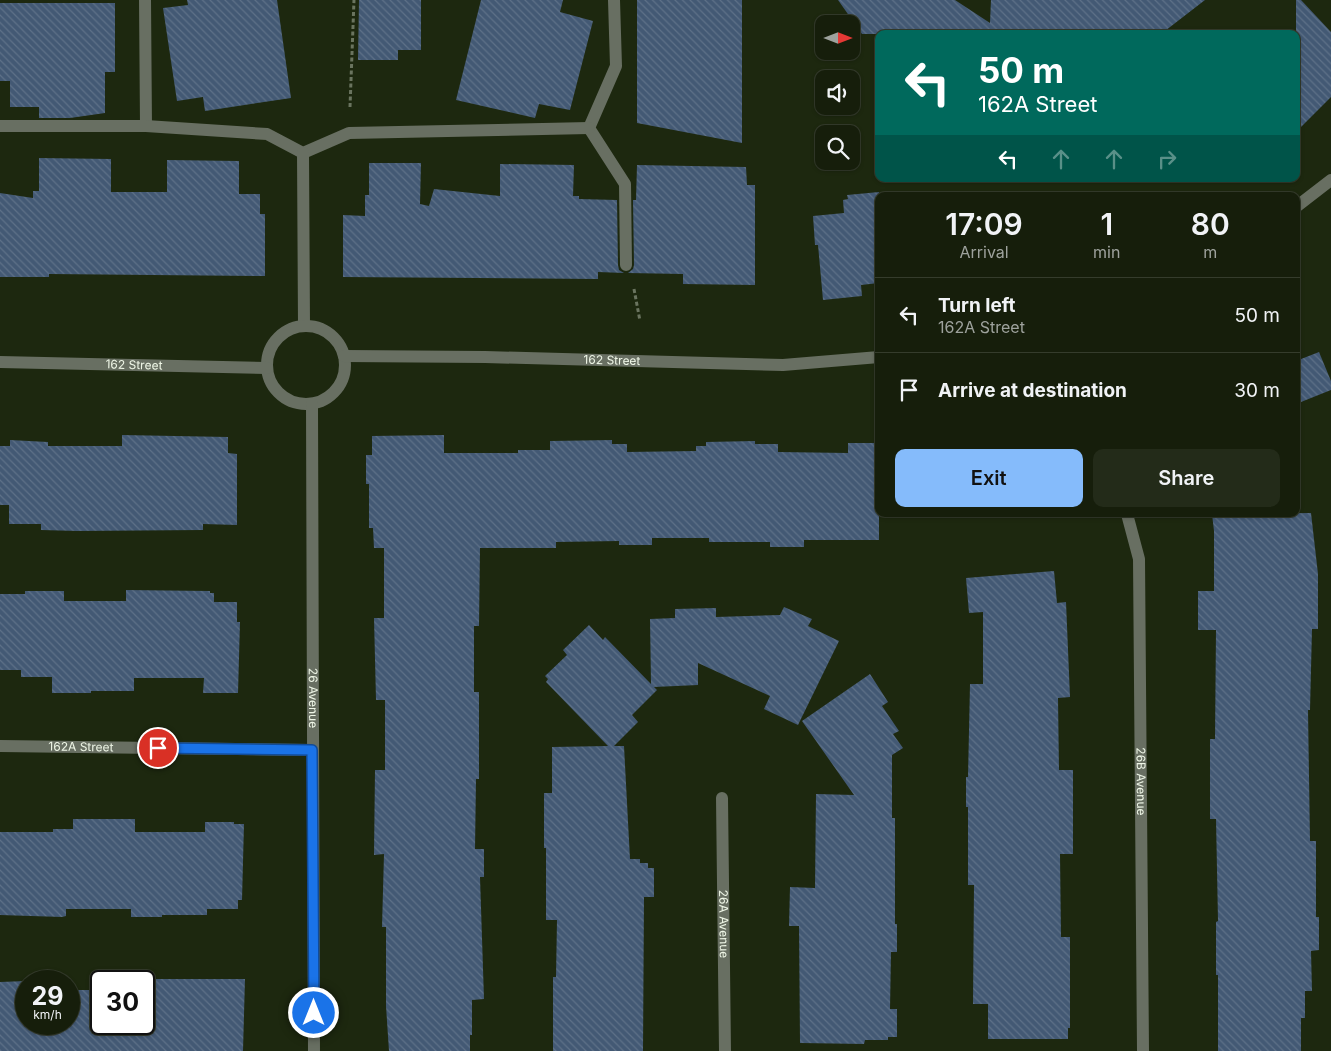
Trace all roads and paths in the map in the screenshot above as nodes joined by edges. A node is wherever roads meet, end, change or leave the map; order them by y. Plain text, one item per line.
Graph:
1 (145, 0) edge
2 (354, 0) edge
3 (614, 0) edge
4 (0, 126) edge
5 (146, 126) junction
6 (589, 128) junction
7 (349, 133) junction
8 (303, 153) junction
9 (1331, 180) edge
10 (1300, 204) edge
11 (626, 265) joint
12 (640, 321) dead end
13 (304, 325) junction
14 (344, 356) junction
15 (875, 357) edge
16 (0, 362) edge
17 (267, 368) junction
18 (312, 404) junction
19 (1127, 517) edge
20 (0, 746) edge
21 (312, 750) junction
22 (722, 798) dead end
23 (314, 1051) edge
24 (725, 1051) edge
25 (1143, 1051) edge

1 - 5 street
2 - 7 path
3 - 6 street
4 - 5 street
5 - 8 street
6 - 7 street
6 - 11 street
7 - 8 street
8 - 13 street
9 - 10 street
11 - 12 path
13 - 14 street
13 - 17 street
14 - 15 street, 162 Street
14 - 18 street
16 - 17 street, 162 Street
17 - 18 street
18 - 21 street, 26 Avenue
19 - 25 street, 26B Avenue
20 - 21 street, 162A Street
21 - 23 street, 26 Avenue
22 - 24 street, 26A Avenue

